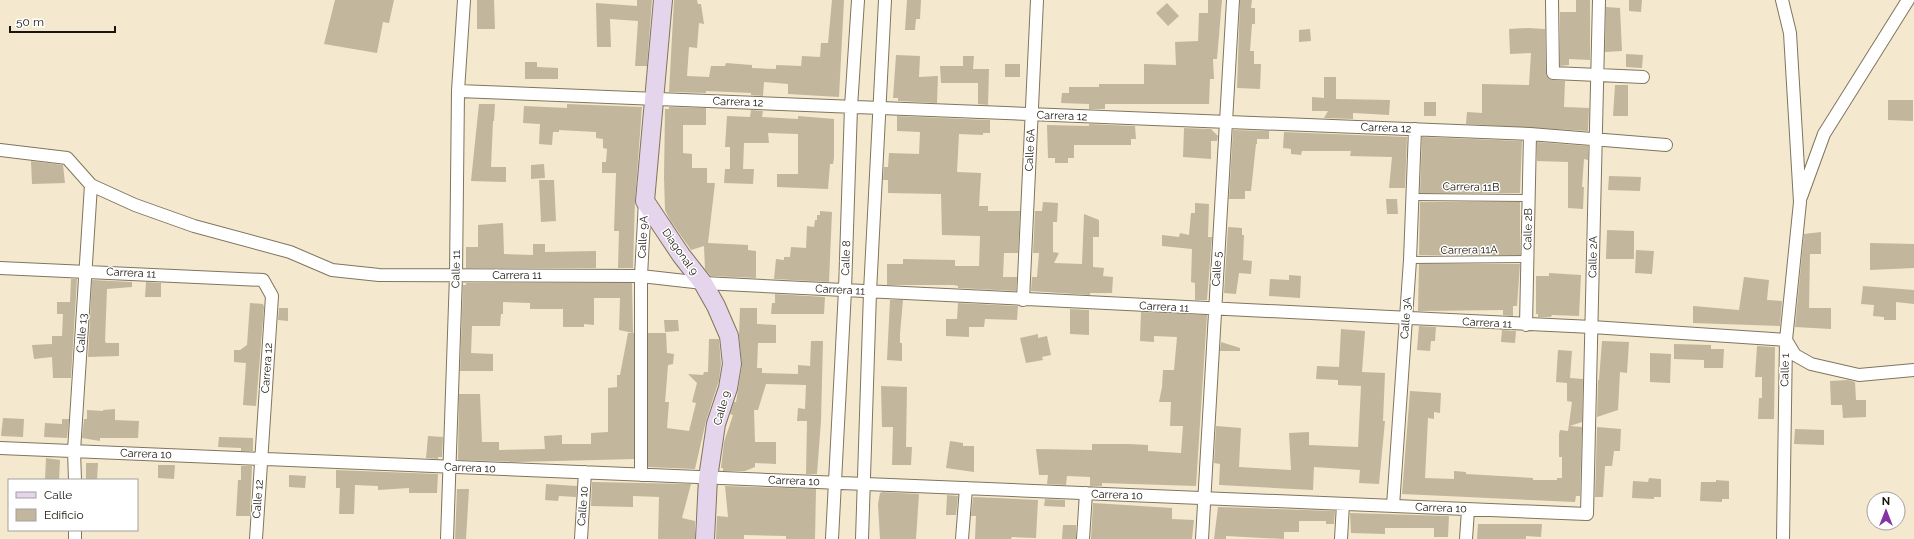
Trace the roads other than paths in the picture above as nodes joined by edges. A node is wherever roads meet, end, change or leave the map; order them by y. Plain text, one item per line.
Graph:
1 (464, 0) edge
2 (663, 0) edge
3 (858, 0) edge
4 (885, 0) edge
5 (1037, 0) edge
6 (1233, 0) edge
7 (1552, 0) edge
8 (1599, 0) edge
9 (1782, 0) edge
10 (1908, 0) edge
11 (1597, 76) junction
12 (1643, 76) dead end
13 (458, 91) junction
14 (654, 99) junction
15 (850, 107) junction
16 (878, 108) junction
17 (1032, 114) junction
18 (1226, 123) junction
19 (1414, 129) junction
20 (1530, 134) junction
21 (1596, 138) junction
22 (1666, 144) dead end
23 (0, 150) edge
24 (91, 185) junction
25 (1412, 197) junction
26 (1529, 198) junction
27 (645, 201) junction
28 (1800, 202) junction
29 (1528, 259) junction
30 (1410, 260) junction
31 (0, 268) edge
32 (87, 271) junction
33 (456, 275) junction
34 (641, 276) junction
35 (263, 280) joint
36 (703, 283) junction
37 (845, 290) junction
38 (870, 292) junction
39 (1023, 300) junction
40 (1215, 310) junction
41 (1405, 319) junction
42 (1526, 325) junction
43 (1592, 327) junction
44 (1786, 340) junction
45 (1914, 370) edge
46 (0, 448) edge
47 (74, 451) junction
48 (261, 459) junction
49 (450, 467) junction
50 (585, 472) junction
51 (642, 475) junction
52 (708, 478) junction
53 (75, 479) edge
54 (835, 483) junction
55 (864, 484) junction
56 (966, 488) junction
57 (1086, 494) junction
58 (1205, 498) junction
59 (1343, 504) junction
60 (1393, 506) junction
61 (1468, 510) junction
62 (1587, 514) joint
63 (256, 539) edge
64 (447, 539) edge
65 (581, 539) edge
66 (705, 539) edge
67 (832, 539) edge
68 (862, 539) edge
69 (962, 539) edge
70 (1083, 539) edge
71 (1202, 539) edge
72 (1341, 539) edge
73 (1466, 539) edge
74 (1783, 539) edge

1 - 13 street, Calle 11
2 - 14 street, Calle 9A
3 - 15 street, Calle 8
4 - 16 street
5 - 17 street, Calle 6A
6 - 18 street, Calle 5
7 - 11 street
8 - 11 street, Calle 2A
9 - 28 street
10 - 28 street
11 - 12 street
11 - 21 street, Calle 2A
13 - 14 street, Carrera 12
13 - 33 street, Calle 11
14 - 15 street, Carrera 12
14 - 27 street, Calle 9A
15 - 16 street, Carrera 12
15 - 37 street, Calle 8
16 - 17 street, Carrera 12
16 - 38 street
17 - 18 street, Carrera 12
17 - 39 street, Calle 6A
18 - 19 street, Carrera 12
18 - 40 street, Calle 5
19 - 20 street, Carrera 12
19 - 25 street, Calle 3A
20 - 21 street, Carrera 12
20 - 26 street, Calle 2B
21 - 22 street, Carrera 12
21 - 43 street, Calle 2A
23 - 24 street
24 - 32 street, Calle 13
24 - 33 street, Carrera 11
25 - 26 lane, Carrera 11B
25 - 30 street, Calle 3A
26 - 29 street, Calle 2B
27 - 34 street, Calle 9A
27 - 36 street, Diagonal 9
28 - 44 street, Calle 1
29 - 30 lane, Carrera 11A
29 - 42 street, Calle 2B
30 - 41 street, Calle 3A
31 - 32 street, Carrera 11
32 - 35 street, Carrera 11
32 - 47 street, Calle 13
33 - 34 street, Carrera 11
33 - 49 street, Calle 11
34 - 36 street, Carrera 11
34 - 51 street, Calle 9A
35 - 48 street, Carrera 12
36 - 37 street, Carrera 11
36 - 52 street, Calle 9
37 - 38 street, Carrera 11
37 - 54 street, Calle 8
38 - 39 street, Carrera 11
38 - 55 street
39 - 40 street, Carrera 11
40 - 41 street, Carrera 11
40 - 58 street, Calle 5
41 - 42 street, Carrera 11
41 - 60 street, Calle 3A
42 - 43 street, Carrera 11
43 - 44 street, Carrera 11
43 - 62 street, Calle 2A
44 - 45 street
44 - 74 street, Calle 1
46 - 47 street, Carrera 10
47 - 48 street, Carrera 10
47 - 53 street, Calle 13
48 - 49 street, Carrera 10
48 - 63 street, Calle 12
49 - 50 street, Carrera 10
49 - 64 street, Calle 11
50 - 51 street, Carrera 10
50 - 65 street, Calle 10
51 - 52 street, Carrera 10
52 - 54 street, Carrera 10
52 - 66 street, Calle 9
54 - 55 street, Carrera 10
54 - 67 street, Calle 8
55 - 56 street, Carrera 10
55 - 68 street
56 - 57 street, Carrera 10
56 - 69 street
57 - 58 street, Carrera 10
57 - 70 street
58 - 59 street, Carrera 10
58 - 71 street, Calle 5
59 - 60 street, Carrera 10
59 - 72 street
60 - 61 street, Carrera 10
61 - 62 street, Carrera 10
61 - 73 street

